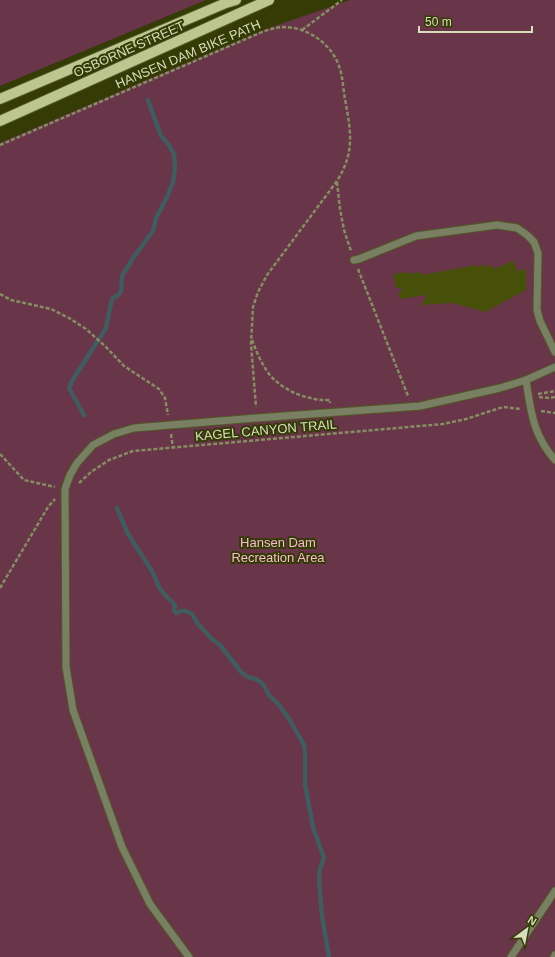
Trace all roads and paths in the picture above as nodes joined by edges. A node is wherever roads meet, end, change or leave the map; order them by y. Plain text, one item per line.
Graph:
1 (236, 0) edge
2 (269, 0) edge
3 (342, 0) edge
4 (302, 31) junction
5 (0, 100) edge
6 (0, 121) edge
7 (0, 145) edge
8 (337, 181) junction
9 (354, 260) junction
10 (0, 294) edge
11 (251, 337) junction
12 (555, 352) edge
13 (555, 367) edge
14 (526, 380) junction
15 (555, 391) edge
16 (528, 396) junction
17 (555, 397) edge
18 (412, 406) junction
19 (530, 410) junction
20 (332, 412) junction
21 (555, 412) edge
22 (257, 418) junction
23 (169, 425) junction
24 (173, 448) junction
25 (0, 454) edge
26 (555, 460) edge
27 (65, 489) junction
28 (0, 588) edge
29 (555, 892) edge
30 (188, 957) edge
31 (511, 957) edge

1 - 5 main road, OSBORNE STREET
2 - 6 main road, OSBORNE STREET
3 - 4 path
4 - 7 path, HANSEN DAM BIKE PATH
4 - 8 path, HANSEN DAM BIKE PATH
8 - 9 path
8 - 11 path, HANSEN DAM BIKE PATH
9 - 12 lane
9 - 18 path
10 - 23 path
11 - 20 path
11 - 22 path, HANSEN DAM BIKE PATH
13 - 14 lane
14 - 16 lane
14 - 18 lane
15 - 16 path
16 - 17 path
16 - 19 lane
18 - 20 lane
19 - 21 path, KAGEL CANYON TRAIL
19 - 24 path, KAGEL CANYON TRAIL
19 - 26 lane
20 - 22 lane
22 - 23 lane
23 - 24 path
23 - 27 lane
24 - 27 path, KAGEL CANYON TRAIL
25 - 27 path
27 - 28 path
27 - 30 lane
29 - 31 lane

